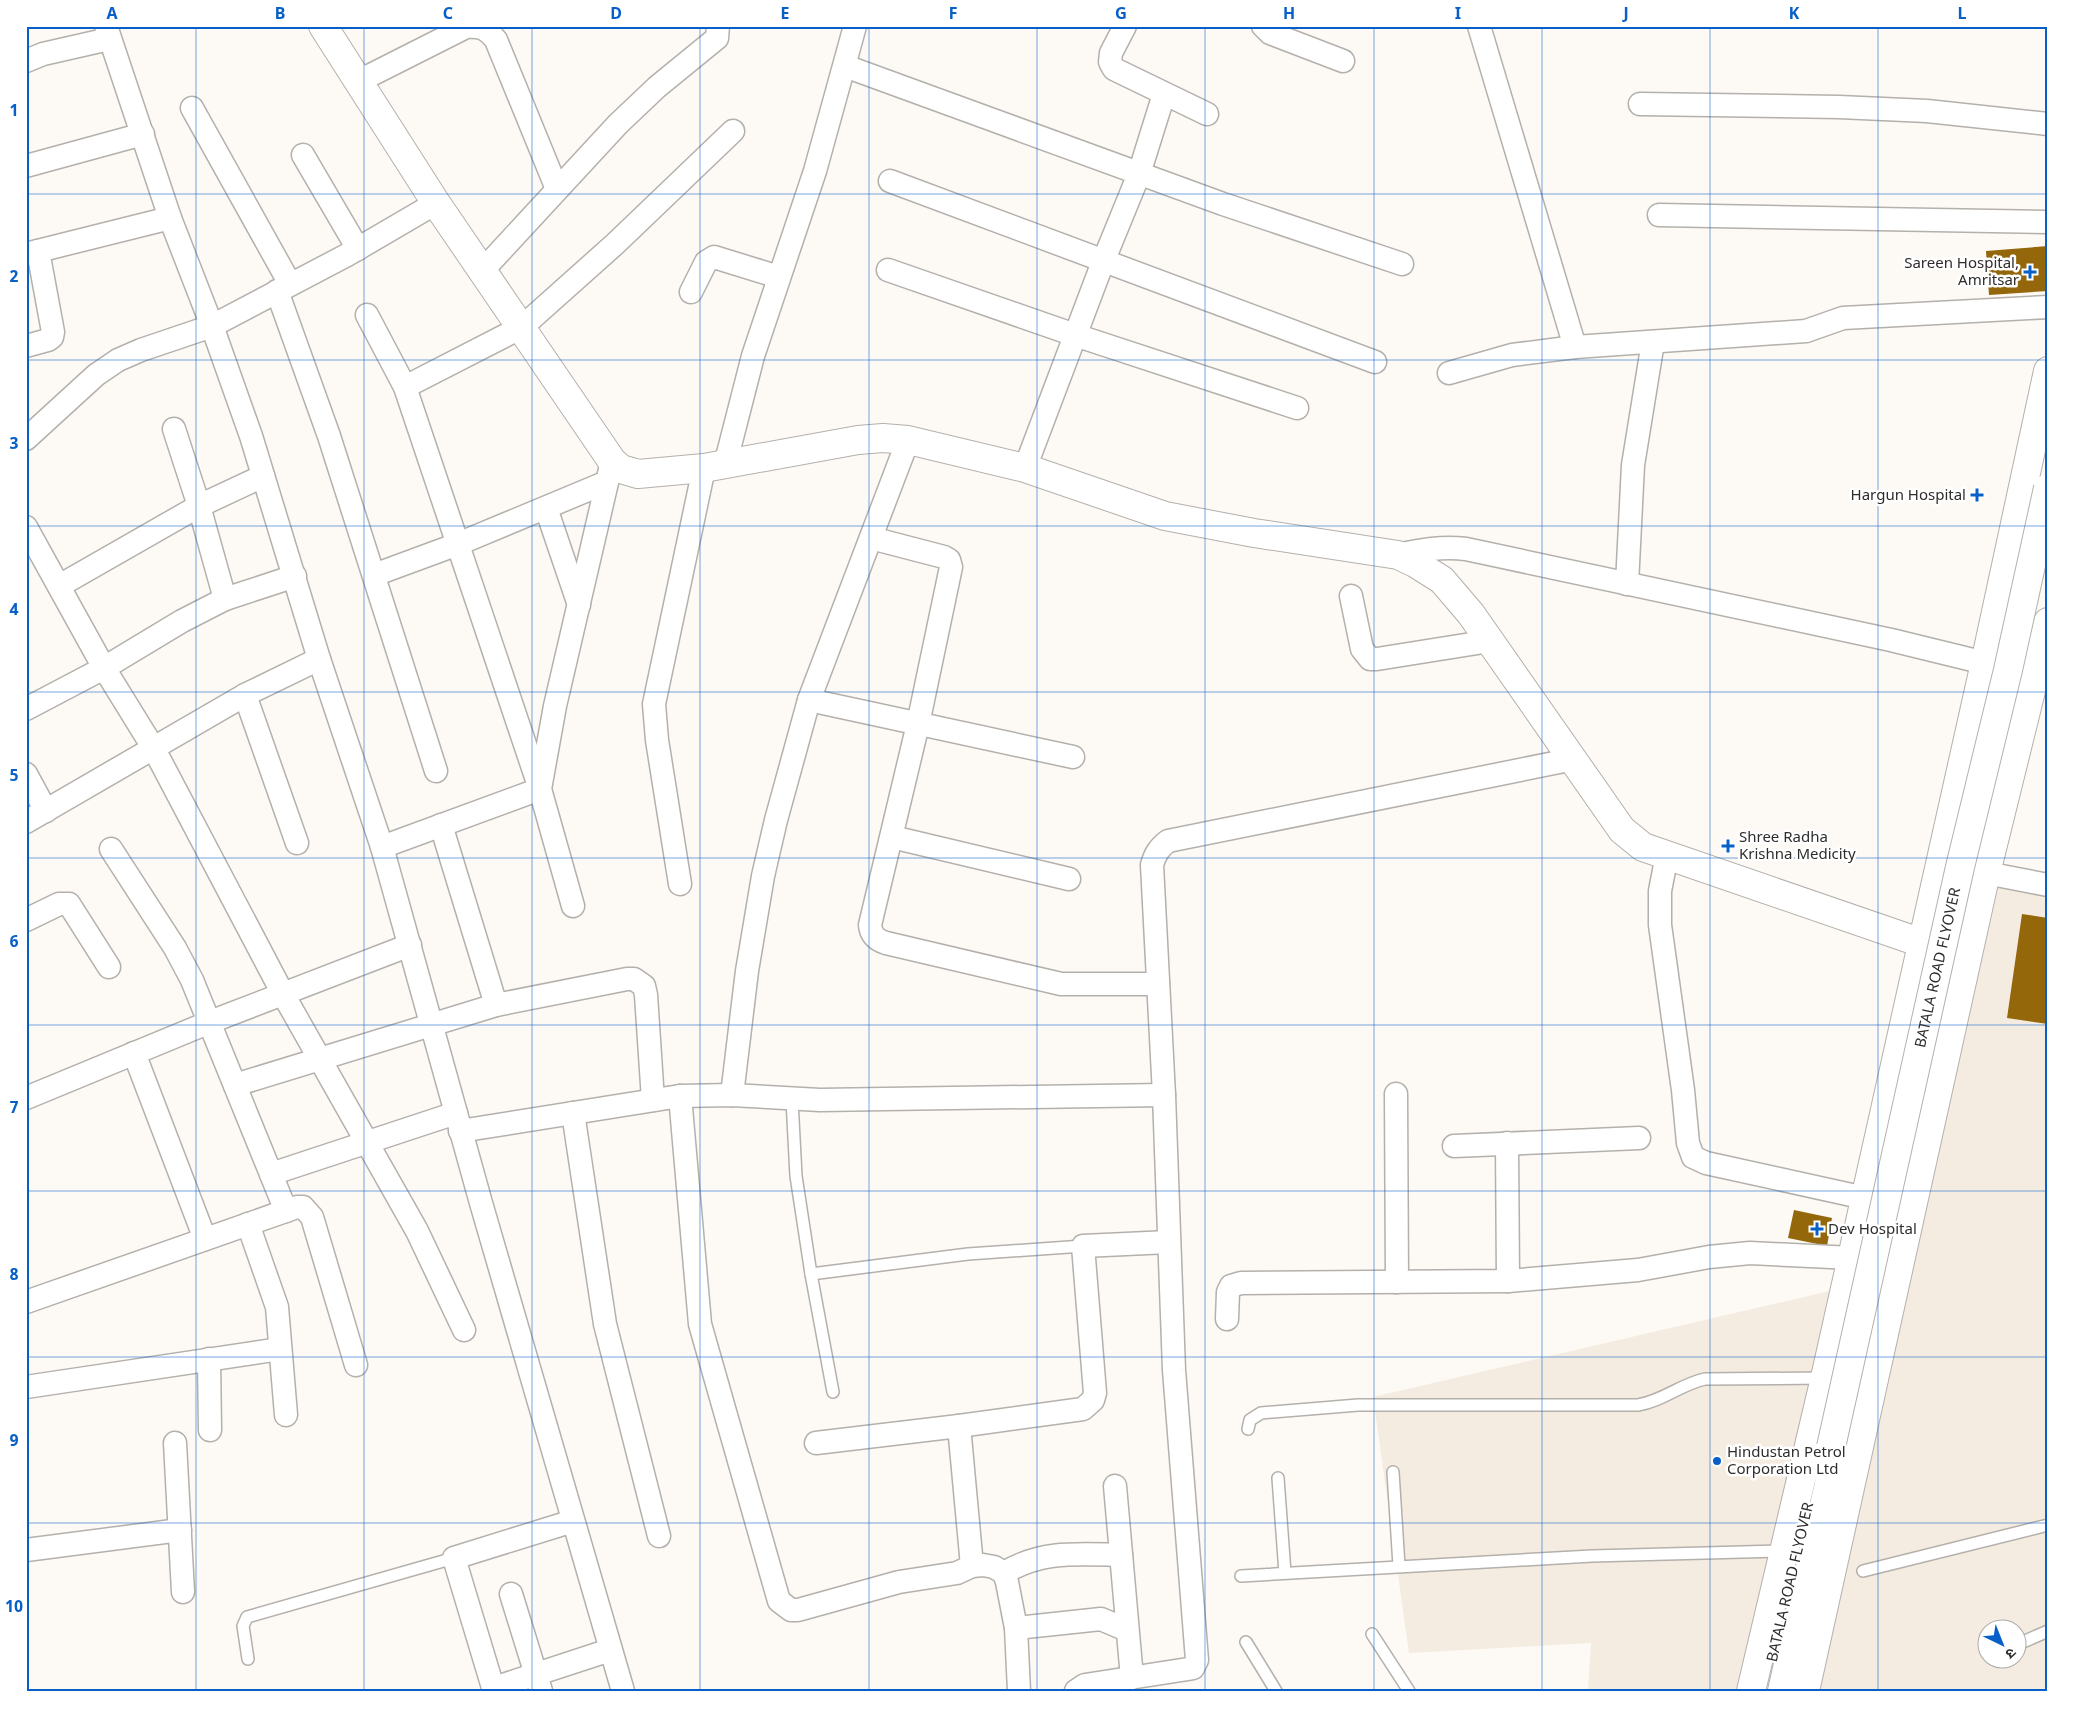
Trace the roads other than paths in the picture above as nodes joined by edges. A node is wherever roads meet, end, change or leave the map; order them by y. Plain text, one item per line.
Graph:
1 (324, 26) edge
2 (718, 26) edge
3 (855, 26) edge
4 (1125, 26) edge
5 (1263, 26) edge
6 (1479, 26) edge
7 (108, 33) edge
8 (26, 61) edge
9 (1343, 61) dead end
10 (845, 66) junction
11 (359, 81) junction
12 (1164, 94) junction
13 (1640, 104) dead end
14 (192, 108) dead end
15 (1207, 114) dead end
16 (2048, 124) edge
17 (733, 131) dead end
18 (143, 134) junction
19 (303, 155) dead end
20 (26, 166) edge
21 (1139, 174) junction
22 (890, 181) dead end
23 (557, 189) junction
24 (436, 203) junction
25 (1659, 215) dead end
26 (170, 218) junction
27 (2048, 222) edge
28 (358, 249) junction
29 (32, 252) edge
30 (1103, 262) junction
31 (1402, 264) dead end
32 (483, 270) junction
33 (888, 270) dead end
34 (779, 277) junction
35 (283, 288) junction
36 (691, 292) dead end
37 (2048, 308) edge
38 (367, 314) dead end
39 (212, 326) junction
40 (522, 327) junction
41 (1075, 334) junction
42 (1653, 342) junction
43 (26, 346) edge
44 (1575, 346) junction
45 (1375, 362) dead end
46 (2048, 371) edge
47 (1449, 374) dead end
48 (405, 387) junction
49 (1298, 408) dead end
50 (174, 429) dead end
51 (26, 439) edge
52 (908, 440) junction
53 (714, 466) junction
54 (1025, 468) junction
55 (610, 472) junction
56 (264, 476) junction
57 (2048, 488) edge
58 (199, 506) junction
59 (546, 508) junction
60 (26, 527) edge
61 (871, 538) junction
62 (458, 544) junction
63 (1398, 555) junction
64 (374, 575) junction
65 (295, 576) junction
66 (1628, 584) junction
67 (59, 586) junction
68 (1351, 596) dead end
69 (225, 600) junction
70 (579, 605) junction
71 (2048, 622) edge
72 (1490, 641) junction
73 (319, 659) junction
74 (1985, 663) junction
75 (104, 668) junction
76 (245, 695) junction
77 (809, 700) junction
78 (26, 709) edge
79 (918, 724) junction
80 (154, 749) junction
81 (1073, 758) dead end
82 (1574, 759) junction
83 (436, 771) dead end
84 (26, 774) edge
85 (540, 789) junction
86 (46, 811) junction
87 (26, 822) edge
88 (441, 825) junction
89 (892, 837) junction
90 (297, 843) dead end
91 (382, 847) junction
92 (111, 849) dead end
93 (1667, 855) junction
94 (1986, 872) junction
95 (1069, 879) dead end
96 (680, 884) dead end
97 (2048, 885) edge
98 (574, 906) dead end
99 (26, 920) edge
100 (1922, 943) junction
101 (410, 945) junction
102 (1968, 953) junction
103 (109, 967) dead end
104 (1158, 984) junction
105 (283, 994) junction
106 (496, 1005) junction
107 (210, 1022) junction
108 (432, 1023) junction
109 (134, 1053) junction
110 (318, 1058) junction
111 (235, 1085) junction
112 (1396, 1094) dead end
113 (1164, 1095) junction
114 (680, 1096) junction
115 (732, 1096) junction
116 (26, 1098) edge
117 (653, 1100) junction
118 (792, 1100) junction
119 (573, 1113) junction
120 (458, 1122) junction
121 (1639, 1138) dead end
122 (365, 1143) junction
123 (1507, 1143) junction
124 (1454, 1146) dead end
125 (271, 1174) junction
126 (1865, 1198) junction
127 (286, 1211) junction
128 (248, 1224) junction
129 (205, 1239) junction
130 (1169, 1242) junction
131 (1083, 1246) junction
132 (1852, 1258) junction
133 (810, 1274) junction
134 (1508, 1281) junction
135 (1397, 1282) junction
136 (26, 1302) edge
137 (1227, 1319) dead end
138 (464, 1330) dead end
139 (280, 1349) junction
140 (209, 1359) junction
141 (356, 1365) dead end
142 (1825, 1378) junction
143 (26, 1387) edge
144 (833, 1392) dead end
145 (286, 1415) dead end
146 (959, 1426) junction
147 (1248, 1429) dead end
148 (210, 1430) dead end
149 (175, 1443) dead end
150 (816, 1443) dead end
151 (1831, 1447) junction
152 (1393, 1472) dead end
153 (1278, 1478) dead end
154 (1115, 1486) dead end
155 (573, 1521) junction
156 (2048, 1525) edge
157 (180, 1530) junction
158 (659, 1536) dead end
159 (26, 1550) edge
160 (1783, 1551) junction
161 (1121, 1555) junction
162 (454, 1558) junction
163 (972, 1566) junction
164 (1399, 1566) junction
165 (1862, 1571) dead end
166 (1004, 1573) junction
167 (1285, 1573) junction
168 (1241, 1576) dead end
169 (183, 1592) dead end
170 (511, 1594) dead end
171 (1016, 1628) junction
172 (1128, 1630) junction
173 (2048, 1631) edge
174 (1372, 1634) dead end
175 (2026, 1640) edge
176 (1246, 1642) dead end
177 (610, 1650) junction
178 (248, 1659) dead end
179 (1132, 1678) junction
180 (539, 1683) edge
181 (494, 1690) edge
182 (623, 1691) edge
183 (1019, 1691) edge
184 (1076, 1691) edge
185 (1276, 1691) edge
186 (1408, 1691) edge
187 (1751, 1691) edge
188 (1764, 1691) edge
189 (1782, 1691) edge
190 (1805, 1691) edge

1 - 11 main road
2 - 23 street
3 - 10 street
4 - 12 street
5 - 9 street
6 - 44 street
7 - 8 street
7 - 18 street
10 - 21 street
10 - 34 street
11 - 23 street
11 - 24 main road
12 - 15 street
12 - 21 street
13 - 16 street
14 - 35 street
17 - 40 street
18 - 20 street
18 - 26 street
19 - 28 street
21 - 30 street
21 - 31 street
22 - 30 street
23 - 32 street
24 - 28 street
24 - 32 main road
25 - 27 street
26 - 29 street
26 - 39 street
28 - 35 street
29 - 43 street
30 - 41 street
30 - 45 street
32 - 40 main road
33 - 41 street
34 - 36 street
34 - 53 street
35 - 39 street
35 - 64 street
37 - 42 street
38 - 48 street
39 - 51 street
39 - 56 street
40 - 48 street
40 - 55 main road
41 - 49 street
41 - 54 street
42 - 44 street
42 - 66 street
44 - 47 street
46 - 74 main road
48 - 62 street
50 - 58 street
52 - 53 main road
52 - 54 main road
52 - 61 street
53 - 55 main road
53 - 96 street
54 - 63 main road
55 - 59 street
55 - 70 street
56 - 58 street
56 - 65 street
57 - 151 main road, BATALA ROAD FLYOVER, bridge
58 - 67 street
58 - 69 street
59 - 62 street
59 - 70 street
60 - 67 street
61 - 77 street
61 - 79 street
62 - 64 street
62 - 85 street
63 - 66 street
63 - 72 main road
64 - 83 street
65 - 69 street
65 - 73 street
66 - 74 street
67 - 75 street
68 - 72 street
69 - 75 street
70 - 85 street
71 - 94 main road
72 - 82 main road
73 - 76 street
73 - 91 street
74 - 100 main road
75 - 78 street
75 - 80 street
76 - 80 street
76 - 90 street
77 - 79 street
77 - 115 street
79 - 81 street
79 - 89 street
80 - 86 street
80 - 105 street
82 - 93 main road
82 - 104 street
84 - 86 street
85 - 88 street
85 - 98 street
86 - 87 street
88 - 91 street
88 - 106 street
89 - 95 street
89 - 104 street
91 - 101 street
92 - 107 street
93 - 100 main road
93 - 126 street
94 - 97 street
94 - 102 main road
99 - 103 street
100 - 102 main road
100 - 126 main road
101 - 105 street
101 - 108 street
102 - 190 main road
104 - 113 street
105 - 107 street
105 - 110 street
106 - 108 street
106 - 117 street
107 - 109 street
107 - 111 street
108 - 110 street
108 - 120 street
109 - 116 street
109 - 129 street
110 - 111 street
110 - 122 street
111 - 125 street
112 - 135 street
113 - 118 street
113 - 130 street
114 - 115 street
114 - 117 street
114 - 163 street
115 - 118 street
117 - 119 street
118 - 133 lane
119 - 120 street
119 - 158 street
120 - 122 street
120 - 155 street
121 - 123 street
122 - 125 street
122 - 138 street
123 - 124 street
123 - 134 street
125 - 127 street
126 - 132 main road
127 - 128 street
127 - 141 street
128 - 129 street
128 - 139 street
129 - 136 street
130 - 131 street
130 - 179 street
131 - 133 lane
131 - 146 street
132 - 134 street
132 - 142 main road
133 - 144 lane
134 - 135 street
135 - 137 street
139 - 140 street
139 - 145 street
140 - 143 street
140 - 148 street
142 - 147 lane
142 - 160 main road
146 - 150 street
146 - 163 street
149 - 157 street
151 - 188 main road, BATALA ROAD FLYOVER
151 - 189 main road, BATALA ROAD FLYOVER
152 - 164 lane
153 - 167 lane
154 - 161 street
155 - 162 street
155 - 177 street
156 - 165 lane
157 - 159 street
157 - 169 street
160 - 164 lane
160 - 187 main road
161 - 166 street
161 - 172 street
162 - 178 lane
162 - 181 street
163 - 166 street
164 - 167 lane
166 - 171 street
167 - 168 lane
170 - 180 street
171 - 172 street
171 - 183 street
172 - 179 street
173 - 175 lane
174 - 186 lane
176 - 185 lane
177 - 180 street
177 - 182 street
179 - 184 street
180 - 181 street

